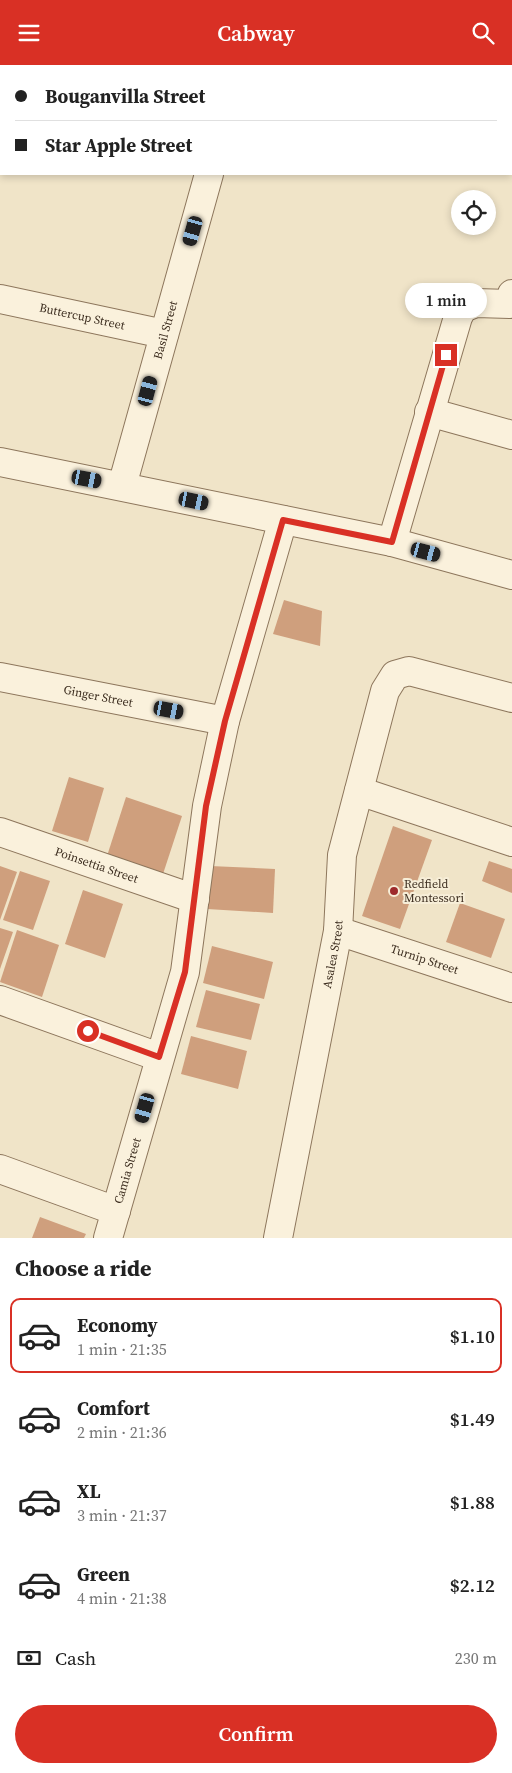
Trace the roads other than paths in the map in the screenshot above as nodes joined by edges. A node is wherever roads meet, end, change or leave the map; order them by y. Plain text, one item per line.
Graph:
1 (208, 175) edge
2 (0, 299) edge
3 (511, 301) edge
4 (164, 334) junction
5 (429, 411) junction
6 (512, 435) edge
7 (0, 461) edge
8 (122, 486) junction
9 (283, 520) junction
10 (392, 542) junction
11 (512, 575) edge
12 (0, 677) edge
13 (512, 698) edge
14 (225, 721) junction
15 (360, 791) junction
16 (0, 831) edge
17 (512, 842) edge
18 (195, 899) junction
19 (338, 931) junction
20 (512, 988) edge
21 (0, 1000) edge
22 (159, 1057) junction
23 (0, 1169) edge
24 (116, 1211) junction
25 (280, 1237) edge
26 (108, 1238) edge

1 - 4 street, Basil Street
2 - 4 street, Buttercup Street
3 - 5 street
4 - 8 street, Basil Street
5 - 6 street
5 - 10 street
7 - 8 street
8 - 9 street
9 - 10 street
9 - 14 street, Camia Street
10 - 11 street
12 - 14 street, Ginger Street
13 - 15 street, Asalea Street
14 - 18 street, Camia Street
15 - 17 street
15 - 19 street, Asalea Street
16 - 18 street, Poinsettia Street
18 - 22 street, Camia Street
19 - 20 street, Turnip Street
19 - 25 street, Asalea Street
21 - 22 street
22 - 24 street, Camia Street
23 - 24 street
24 - 26 street, Camia Street

